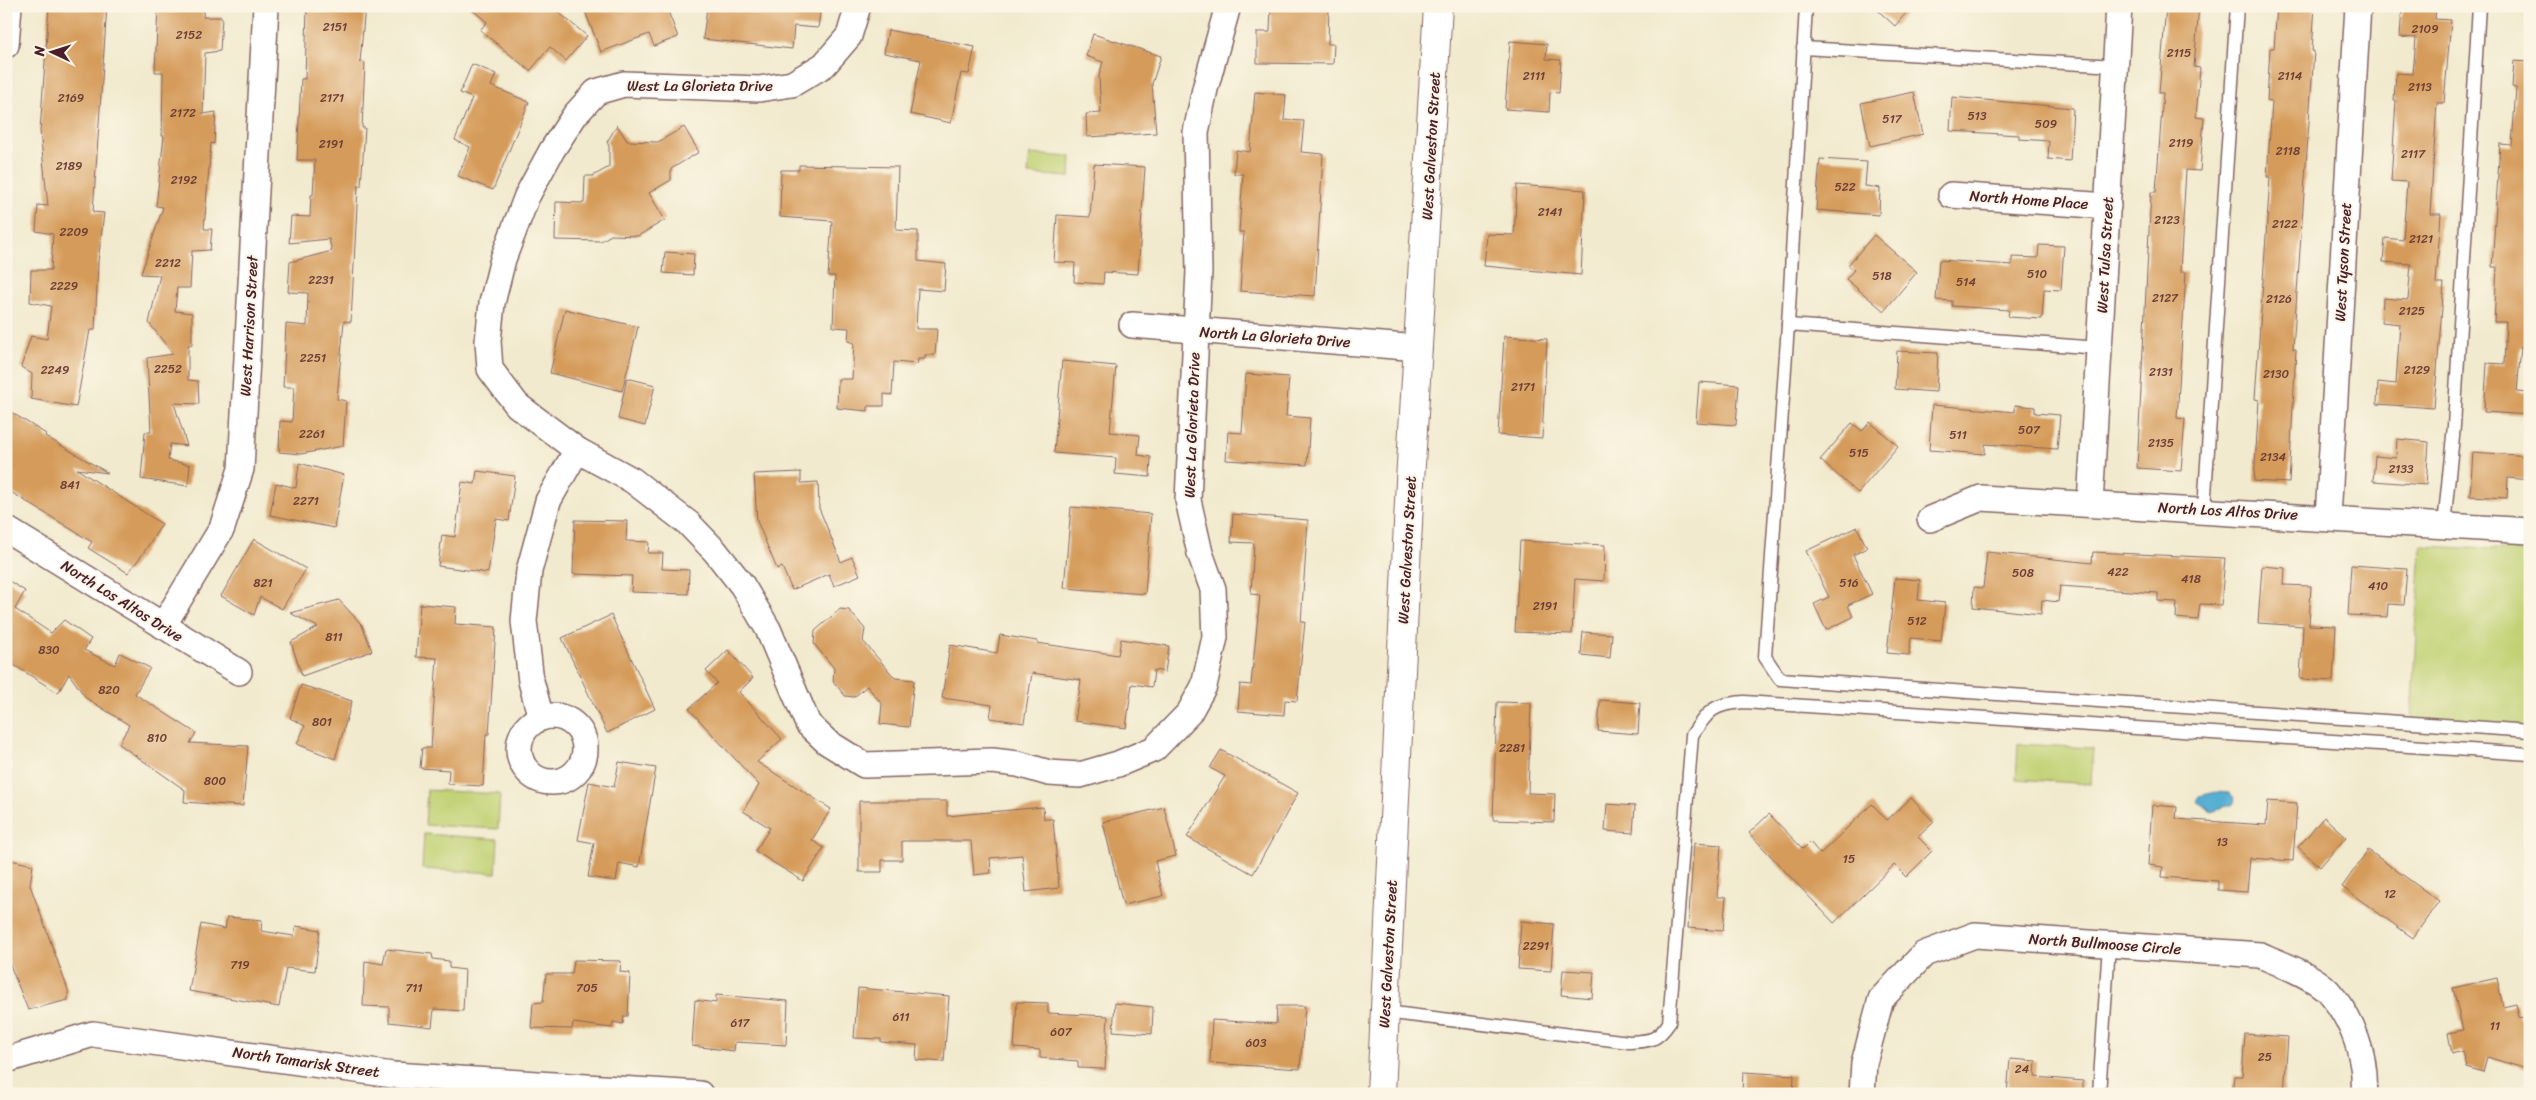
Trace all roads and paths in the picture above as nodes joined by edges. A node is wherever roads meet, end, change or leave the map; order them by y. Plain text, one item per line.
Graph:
1 (8, 6) edge
2 (266, 6) edge
3 (858, 6) edge
4 (1228, 6) edge
5 (1438, 6) edge
6 (1806, 6) edge
7 (2119, 6) edge
8 (2237, 6) edge
9 (2358, 6) edge
10 (2480, 6) edge
11 (6, 45) edge
12 (1803, 48) junction
13 (2116, 66) junction
14 (1951, 195) dead end
15 (2108, 206) junction
16 (1132, 325) dead end
17 (1788, 326) junction
18 (1195, 331) junction
19 (1419, 348) junction
20 (2099, 348) junction
21 (577, 450) junction
22 (2090, 504) junction
23 (2204, 510) junction
24 (2328, 517) junction
25 (1930, 519) dead end
26 (2444, 525) junction
27 (6, 529) edge
28 (2530, 531) edge
29 (163, 626) junction
30 (239, 672) dead end
31 (541, 718) dead end
32 (2530, 731) edge
33 (2530, 754) edge
34 (2109, 945) junction
35 (1385, 1012) junction
36 (6, 1060) edge
37 (700, 1094) edge
38 (1381, 1094) edge
39 (1862, 1094) edge
40 (2098, 1094) edge
41 (2364, 1094) edge

1 - 11 street
2 - 29 street, West Harrison Street
3 - 21 street, West La Glorieta Drive
4 - 18 street, West La Glorieta Drive
5 - 19 street, West Galveston Street
6 - 12 lane
7 - 13 street, West Tulsa Street
8 - 23 lane
9 - 24 street, West Tyson Street
10 - 26 lane
12 - 13 lane
12 - 17 lane
13 - 15 street, West Tulsa Street
14 - 15 street, North Home Place
15 - 20 street, West Tulsa Street
16 - 18 street, North La Glorieta Drive
17 - 20 lane
17 - 32 lane
18 - 19 street, North La Glorieta Drive
18 - 21 street, West La Glorieta Drive
19 - 35 street, West Galveston Street
20 - 22 street, West Tulsa Street
21 - 31 street
22 - 23 street, North Los Altos Drive
22 - 25 street, North Los Altos Drive
23 - 24 street, North Los Altos Drive
24 - 26 street, North Los Altos Drive
26 - 28 street, North Los Altos Drive
27 - 29 street, North Los Altos Drive
29 - 30 street, North Los Altos Drive
33 - 35 lane
34 - 39 street, North Bullmoose Circle
34 - 40 lane
34 - 41 street, North Bullmoose Circle
35 - 38 street, West Galveston Street
36 - 37 street, North Tamarisk Street

